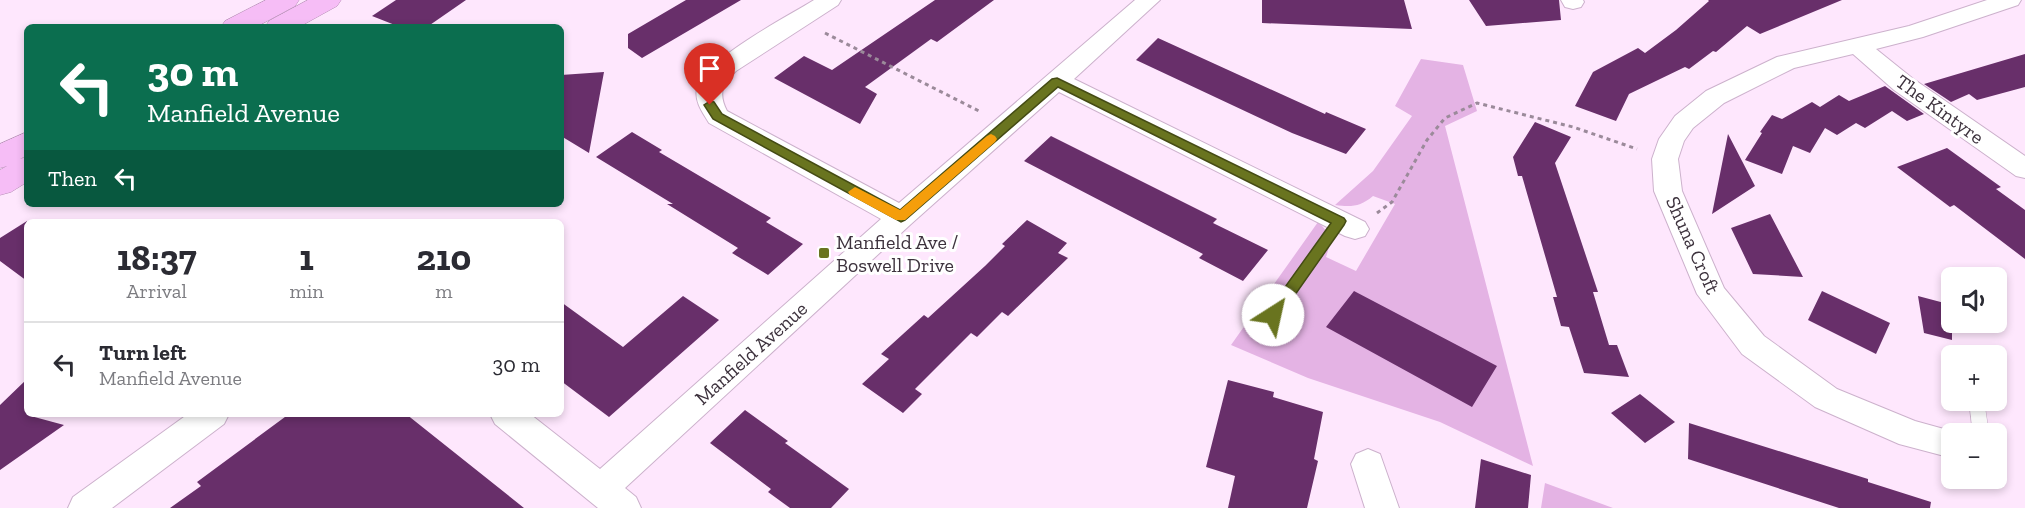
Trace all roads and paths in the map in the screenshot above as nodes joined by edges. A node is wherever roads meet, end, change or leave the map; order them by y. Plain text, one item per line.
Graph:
1 (286, 0) edge
2 (328, 0) edge
3 (830, 0) edge
4 (1149, 0) edge
5 (2010, 0) edge
6 (799, 20) junction
7 (241, 24) edge
8 (284, 24) edge
9 (1858, 46) junction
10 (1057, 81) junction
11 (1007, 125) junction
12 (24, 144) edge
13 (0, 157) edge
14 (1665, 159) junction
15 (2025, 169) edge
16 (24, 170) edge
17 (0, 184) edge
18 (901, 217) junction
19 (1347, 225) junction
20 (1273, 315) dead end
21 (209, 417) edge
22 (510, 417) edge
23 (1941, 441) edge
24 (1368, 464) dead end
25 (612, 499) edge
26 (85, 508) edge
27 (1382, 508) edge

1 - 7 highway
2 - 8 highway
3 - 6 street
4 - 10 street, Manfield Avenue
5 - 9 street, Shuna Croft
6 - 11 path
6 - 18 street
9 - 14 street, Shuna Croft
9 - 15 street, The Kintyre
10 - 11 street, Manfield Avenue
10 - 19 street
11 - 18 street, Manfield Avenue
12 - 13 highway
14 - 19 path
14 - 23 street, Shuna Croft
16 - 17 highway
18 - 25 street, Manfield Avenue
19 - 20 lane
21 - 26 street
22 - 25 street
24 - 27 street

